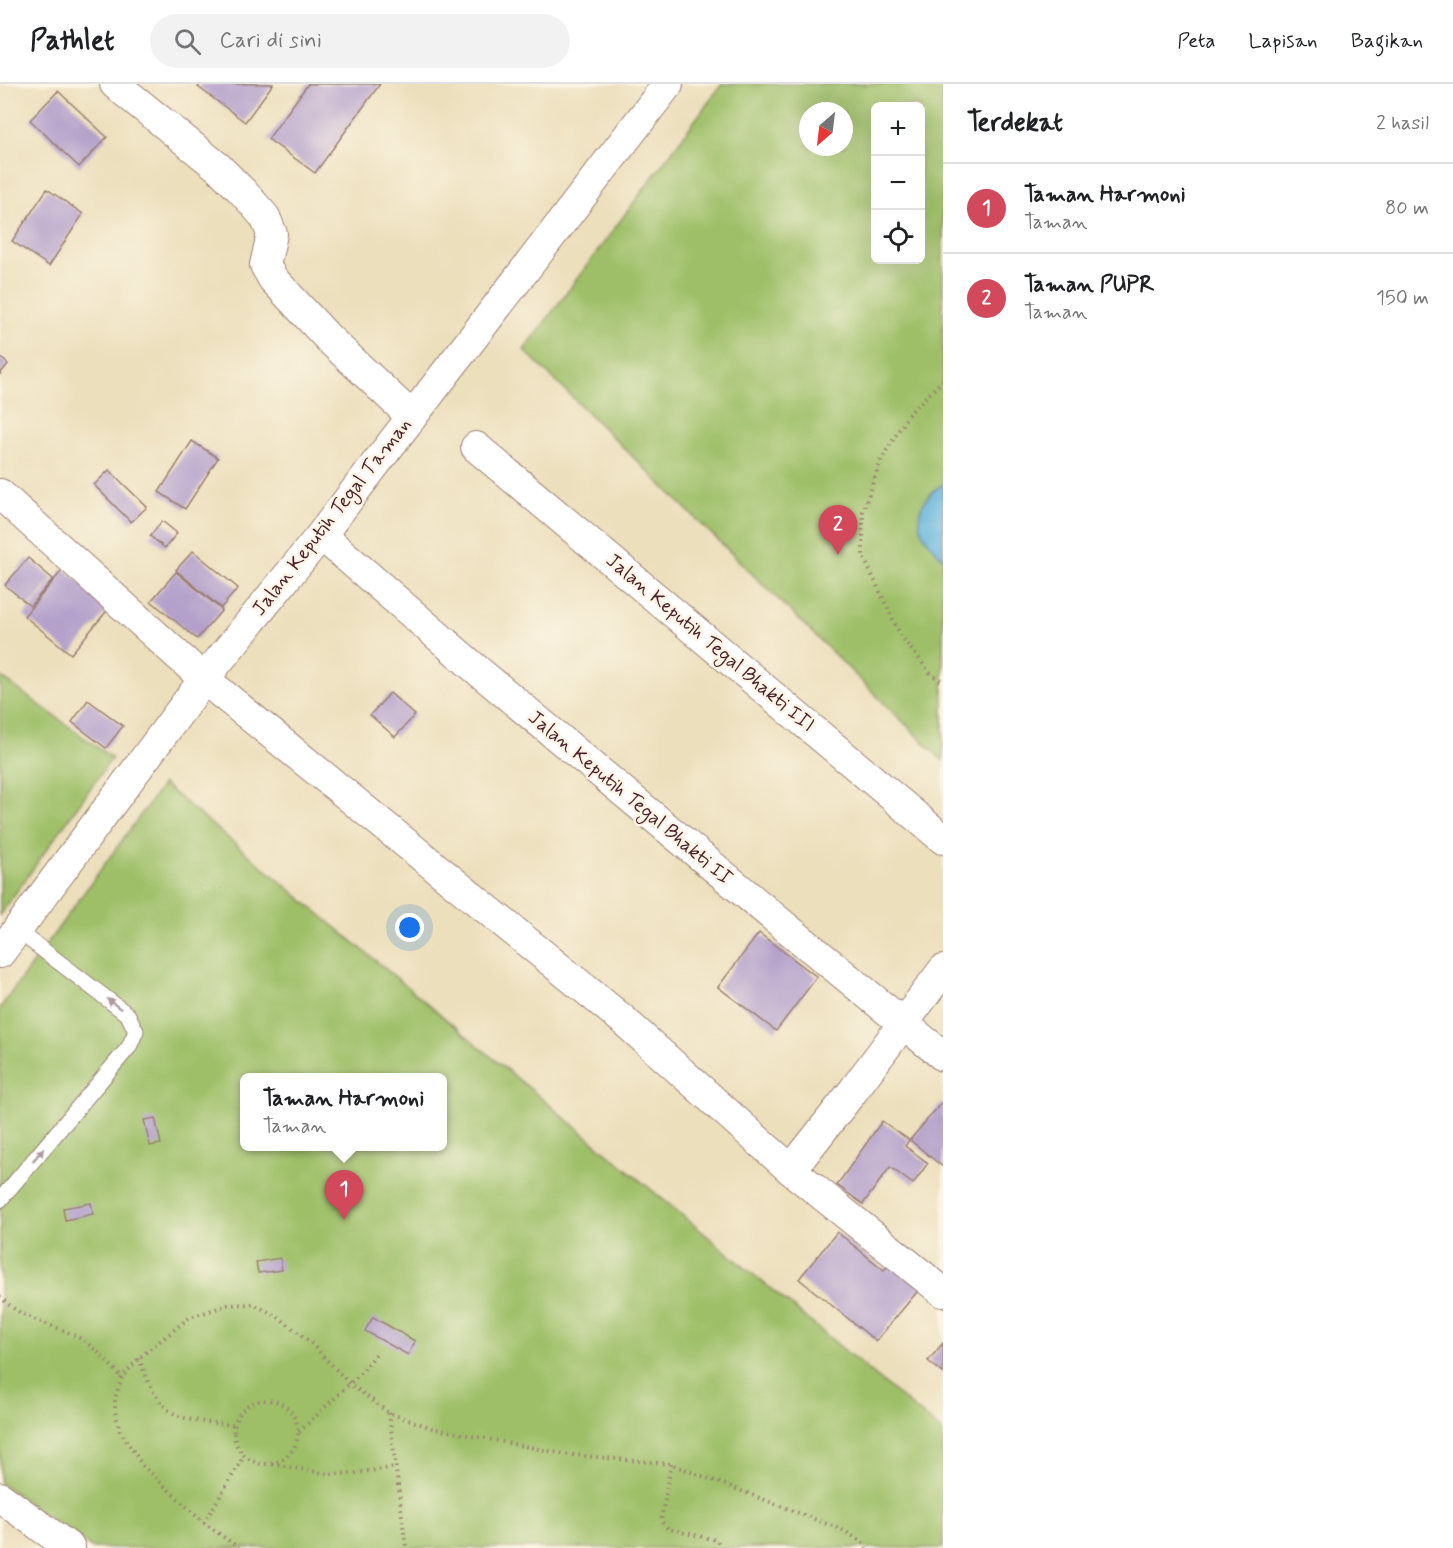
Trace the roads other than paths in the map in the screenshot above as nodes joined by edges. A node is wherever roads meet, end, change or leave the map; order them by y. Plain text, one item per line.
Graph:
1 (115, 84) edge
2 (668, 84) edge
3 (411, 416) junction
4 (476, 447) dead end
5 (0, 494) edge
6 (321, 535) junction
7 (204, 679) junction
8 (943, 839) edge
9 (8, 942) edge
10 (943, 970) edge
11 (903, 1023) junction
12 (943, 1056) edge
13 (791, 1170) junction
14 (0, 1200) edge
15 (943, 1292) edge
16 (0, 1497) edge
17 (70, 1548) edge

1 - 3 street
2 - 3 street, Jalan Keputih Tegal Taman
3 - 6 street, Jalan Keputih Tegal Taman
4 - 8 street, Jalan Keputih Tegal Bhakti III
5 - 7 street
6 - 7 street, Jalan Keputih Tegal Taman
6 - 11 street, Jalan Keputih Tegal Bhakti II
7 - 9 street, Jalan Keputih Tegal Taman
7 - 13 street
14 -> 9 lane
10 - 11 street
11 - 12 street, Jalan Keputih Tegal Bhakti II
11 - 13 street
13 - 15 street
16 - 17 street

